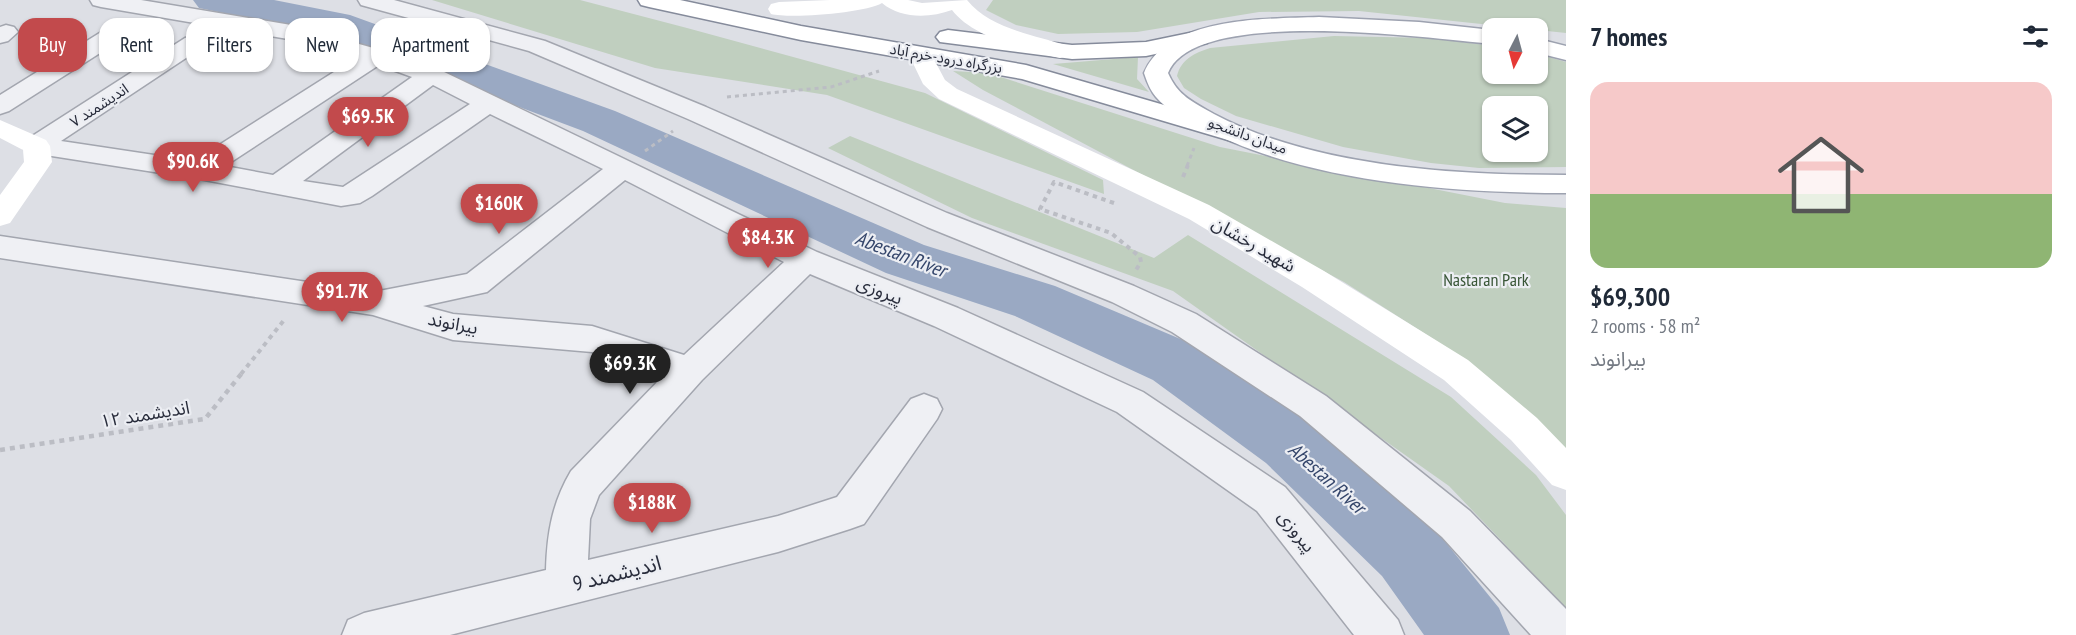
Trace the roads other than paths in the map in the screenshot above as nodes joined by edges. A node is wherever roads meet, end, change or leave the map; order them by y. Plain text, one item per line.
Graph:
1 (101, 0) edge
2 (369, 0) edge
3 (649, 0) edge
4 (736, 0) edge
5 (873, 0) edge
6 (891, 0) edge
7 (952, 0) edge
8 (956, 0) edge
9 (779, 9) junction
10 (1482, 36) edge
11 (1199, 39) junction
12 (99, 43) edge
13 (186, 48) edge
14 (1060, 51) junction
15 (371, 55) edge
16 (921, 55) junction
17 (371, 59) edge
18 (421, 72) edge
19 (430, 75) junction
20 (487, 104) junction
21 (0, 106) edge
22 (0, 128) edge
23 (1238, 135) junction
24 (36, 146) junction
25 (623, 168) junction
26 (199, 170) junction
27 (280, 184) junction
28 (1566, 184) edge
29 (0, 216) edge
30 (0, 247) edge
31 (806, 260) junction
32 (374, 303) junction
33 (690, 370) junction
34 (924, 409) dead end
35 (1566, 473) edge
36 (567, 586) junction
37 (364, 635) edge
38 (1382, 635) edge
39 (1561, 635) edge

1 - 15 street, پیروزی
2 - 39 street
3 - 16 main road, بزرگراه درود-خرم آباد
4 - 9 main road, بزرگراه درود-خرم آباد
5 - 9 main road
6 - 7 main road
8 - 14 main road
9 - 14 main road, بزرگراه درود-خرم آباد
10 - 11 main road, میدان دانشجو
11 - 14 main road, بزرگراه درود-خرم آباد
11 - 23 main road, میدان دانشجو
12 - 21 street
13 - 24 street, اندیشمند ۷
16 - 23 main road, بزرگراه درود-خرم آباد
16 - 35 main road, شهید رخشان
17 - 26 street
18 - 19 street, پیروزی
19 - 20 street, پیروزی
19 - 27 street
20 - 25 street, پیروزی
20 - 27 street
22 - 24 main road
23 - 28 main road, میدان دانشجو
24 - 26 street
24 - 29 main road
25 - 31 street, پیروزی
25 - 32 street
26 - 27 street
30 - 32 street, بیرانوند
31 - 33 street
31 - 38 street, پیروزی
32 - 33 street, بیرانوند
33 - 36 street
34 - 36 street, اندیشمند 9
36 - 37 street, اندیشمند 9

